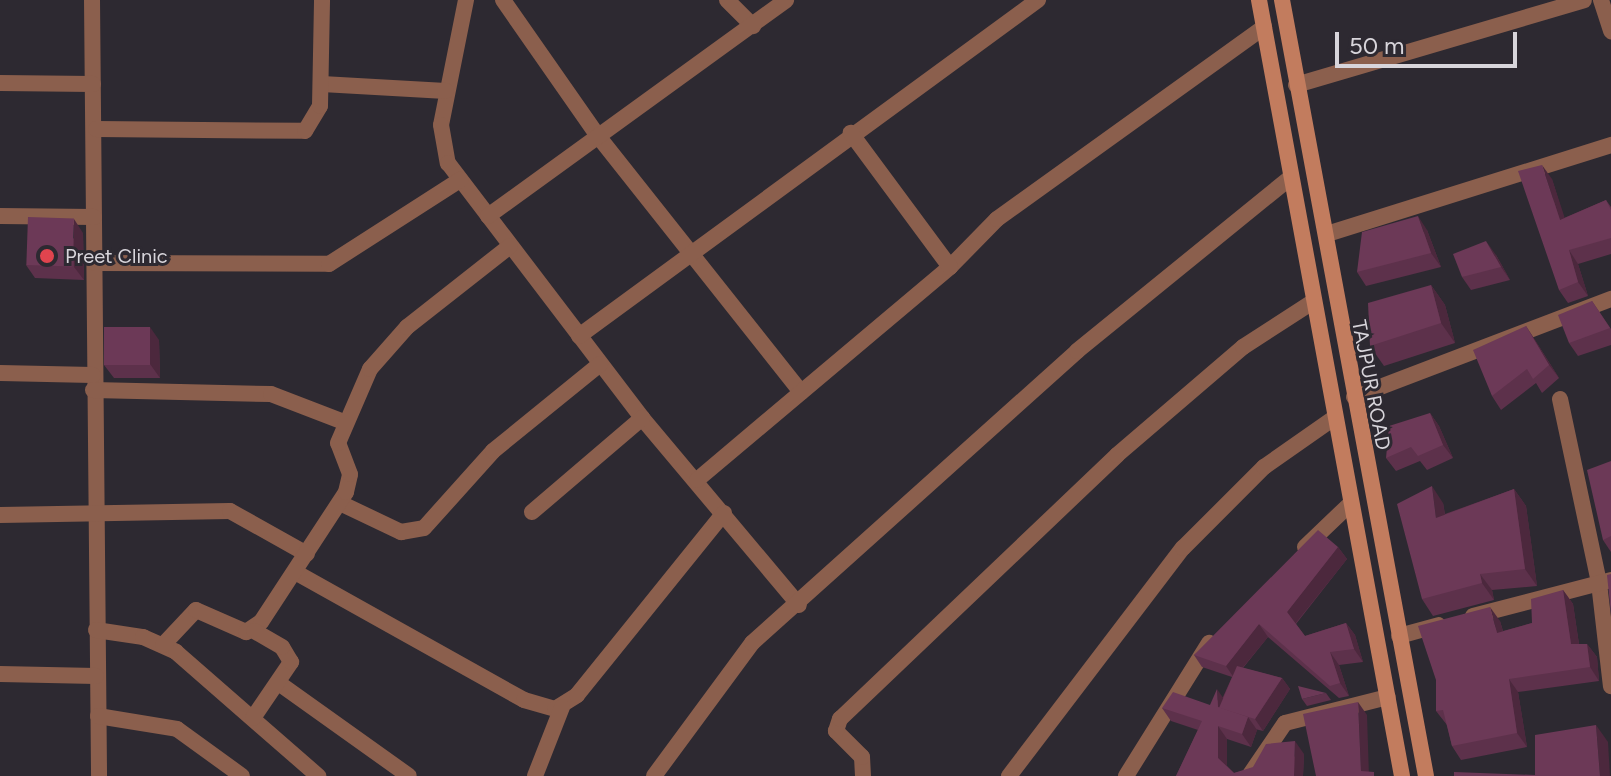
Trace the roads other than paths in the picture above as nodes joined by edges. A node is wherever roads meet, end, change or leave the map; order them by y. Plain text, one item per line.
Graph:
1 (92, 0) edge
2 (322, 0) edge
3 (466, 0) edge
4 (503, 0) edge
5 (727, 0) edge
6 (786, 0) edge
7 (1038, 0) edge
8 (1259, 0) edge
9 (1282, 0) edge
10 (1584, 0) edge
11 (1601, 0) edge
12 (753, 26) junction
13 (1264, 27) junction
14 (1611, 31) edge
15 (0, 83) edge
16 (93, 84) junction
17 (322, 84) junction
18 (1296, 85) junction
19 (446, 91) junction
20 (96, 129) junction
21 (851, 133) junction
22 (598, 136) junction
23 (1611, 145) edge
24 (1290, 178) junction
25 (460, 180) junction
26 (0, 216) edge
27 (488, 216) junction
28 (94, 217) junction
29 (1327, 234) junction
30 (510, 246) junction
31 (689, 249) junction
32 (95, 263) junction
33 (950, 267) junction
34 (1611, 299) edge
35 (1311, 303) junction
36 (579, 336) junction
37 (600, 364) junction
38 (0, 373) edge
39 (93, 383) junction
40 (801, 392) junction
41 (1354, 397) junction
42 (1560, 399) dead end
43 (642, 418) junction
44 (1334, 418) junction
45 (344, 422) junction
46 (697, 480) junction
47 (340, 503) junction
48 (1350, 504) junction
49 (532, 512) dead end
50 (724, 513) junction
51 (94, 514) junction
52 (0, 515) edge
53 (307, 554) junction
54 (1294, 558) edge
55 (295, 572) junction
56 (1605, 581) edge
57 (799, 605) junction
58 (1223, 627) edge
59 (96, 630) junction
60 (254, 631) junction
61 (1399, 636) junction
62 (163, 645) junction
63 (0, 674) edge
64 (96, 676) junction
65 (280, 684) junction
66 (1611, 686) edge
67 (1388, 697) junction
68 (562, 707) junction
69 (98, 716) junction
70 (253, 718) junction
71 (99, 776) edge
72 (242, 776) edge
73 (318, 776) edge
74 (409, 776) edge
75 (535, 776) edge
76 (654, 776) edge
77 (863, 776) edge
78 (1009, 776) edge
79 (1126, 776) edge
80 (1249, 776) edge
81 (1402, 776) edge
82 (1426, 776) edge

1 - 16 street
2 - 17 street
3 - 19 street
4 - 22 street
5 - 12 street
6 - 12 street
7 - 21 street
8 - 13 main road
9 - 18 main road, TAJPUR ROAD
10 - 18 street
11 - 14 street
12 - 22 street
13 - 24 main road
13 - 33 street
15 - 16 street
16 - 20 street
17 - 19 street
17 - 20 street
18 - 29 main road, TAJPUR ROAD
19 - 25 street
20 - 28 street
21 - 31 street
21 - 33 street
22 - 27 street
22 - 31 street
23 - 29 street
24 - 35 main road
24 - 57 street
25 - 27 street
25 - 32 street
26 - 28 street
27 - 30 street
28 - 32 street
29 - 41 main road, TAJPUR ROAD
30 - 36 street
30 - 45 street
31 - 36 street
31 - 40 street
32 - 39 street
33 - 40 street
34 - 41 street
35 - 44 main road
35 - 77 street
36 - 37 street
37 - 43 street
37 - 47 street
38 - 39 street
39 - 45 street
39 - 51 street
40 - 46 street
41 - 61 main road, TAJPUR ROAD
42 - 56 street
43 - 46 street
43 - 49 street
44 - 48 main road
44 - 78 street
45 - 47 street
46 - 50 street
47 - 53 street
48 - 54 street
48 - 67 main road
50 - 57 street
50 - 68 street
51 - 52 street
51 - 53 street
51 - 59 street
53 - 55 street
55 - 60 street
55 - 68 street
56 - 61 street
56 - 66 street
57 - 76 street
58 - 79 street
59 - 62 street
59 - 64 street
60 - 62 street
60 - 65 street
61 - 82 main road, TAJPUR ROAD
62 - 70 street
63 - 64 street
64 - 69 street
65 - 70 street
65 - 74 street
67 - 80 street
67 - 81 main road
68 - 75 street
69 - 71 street
69 - 72 street
70 - 73 street

